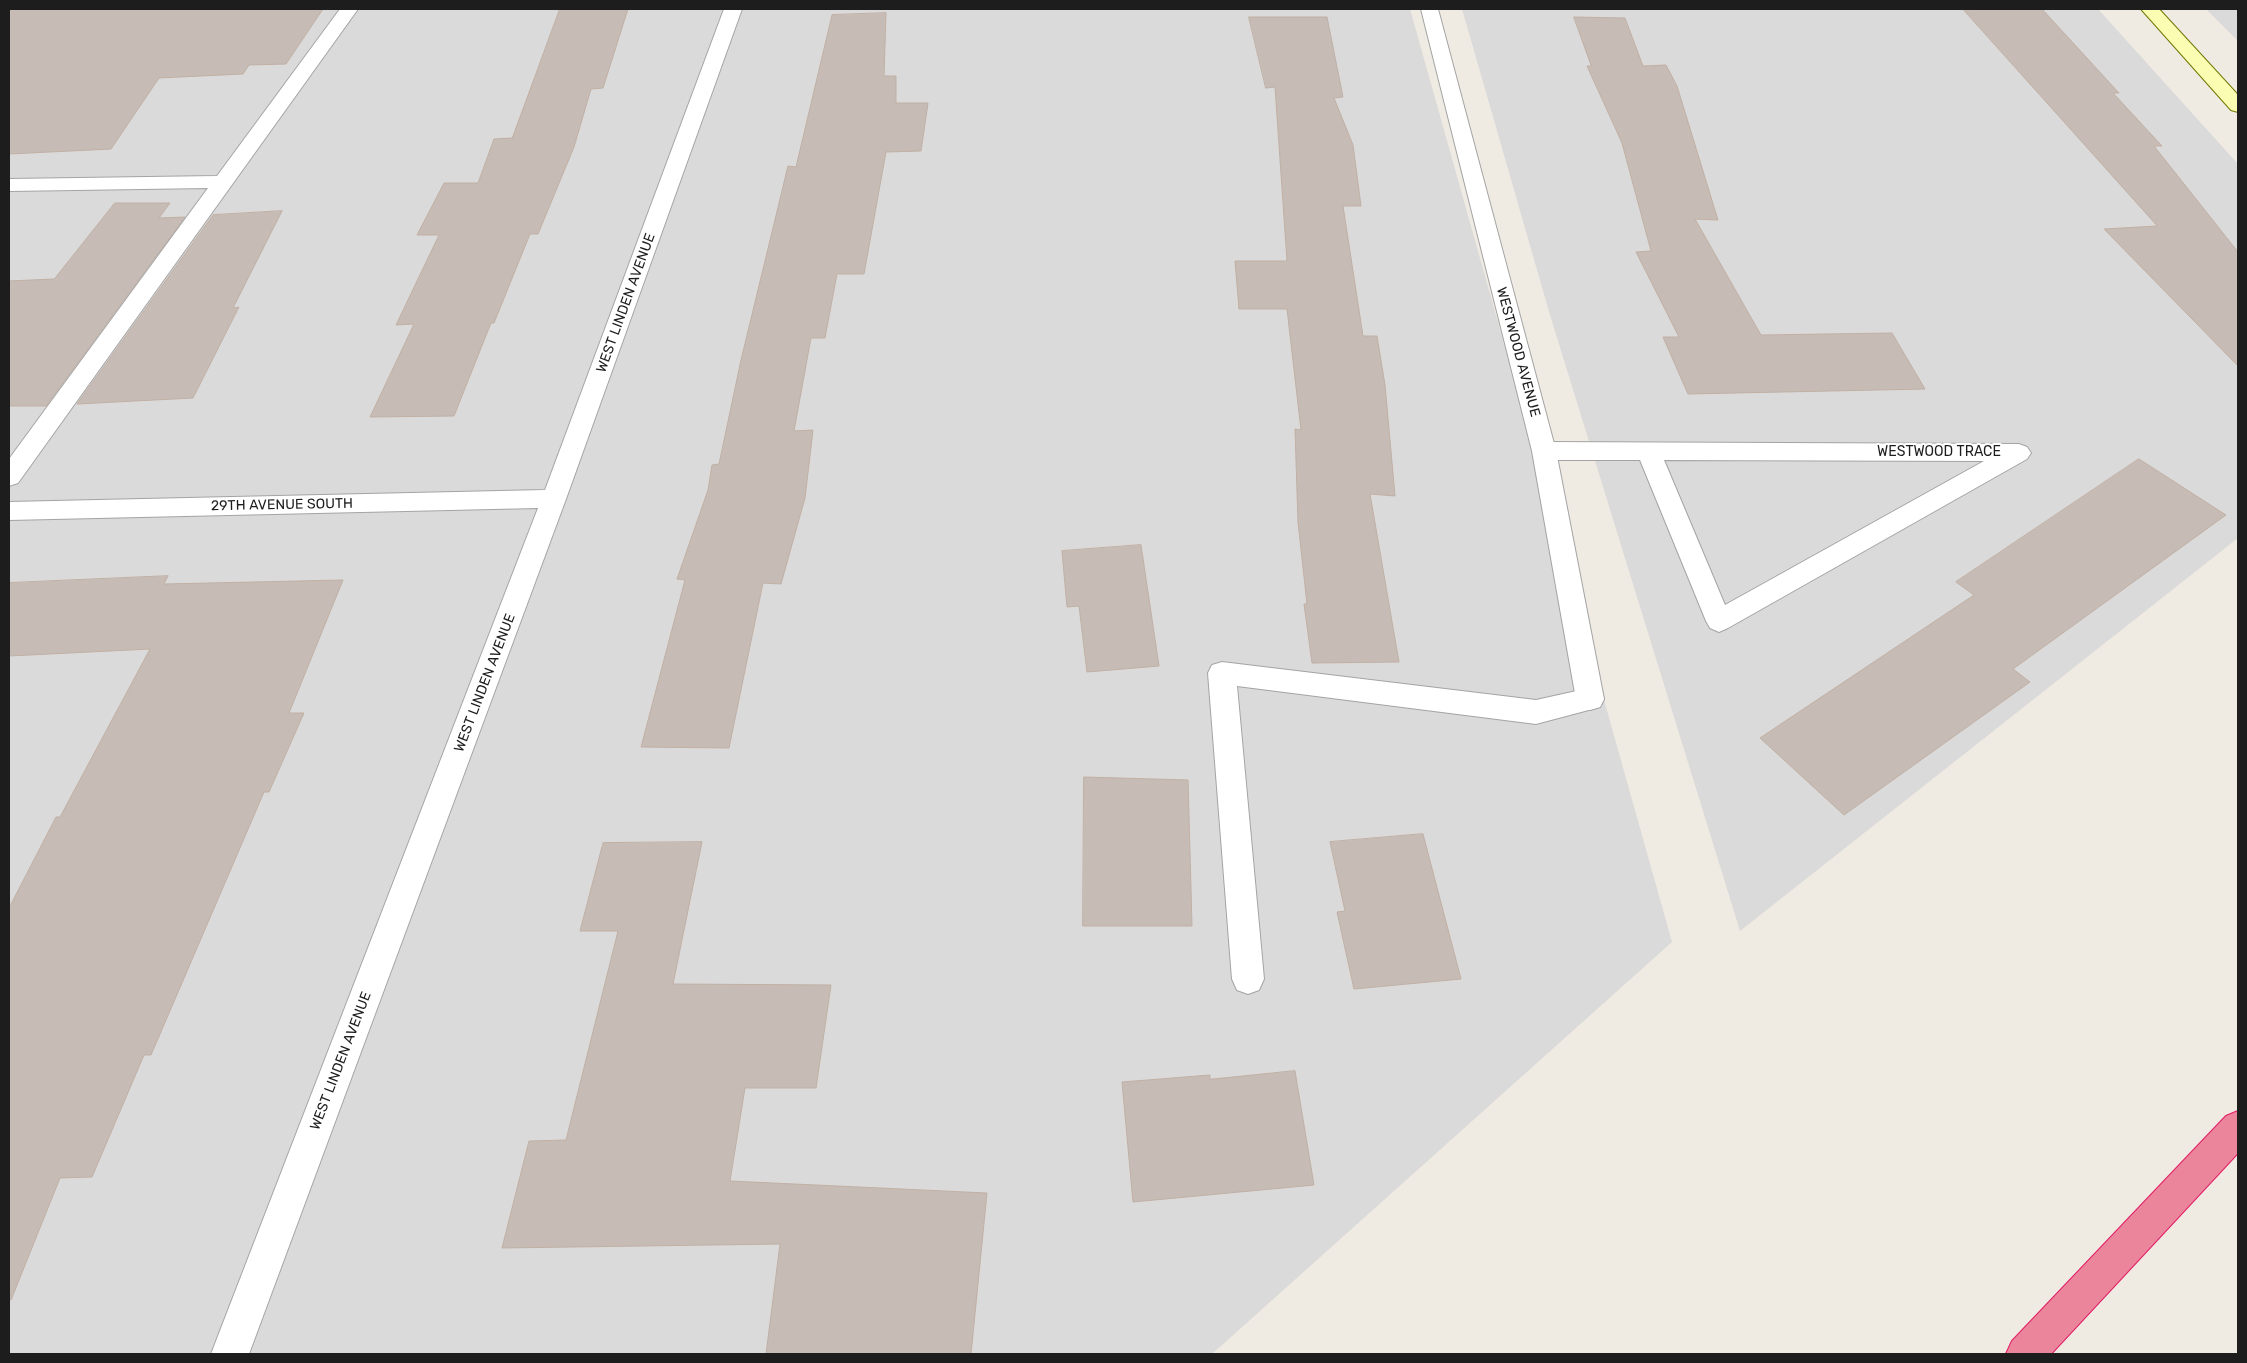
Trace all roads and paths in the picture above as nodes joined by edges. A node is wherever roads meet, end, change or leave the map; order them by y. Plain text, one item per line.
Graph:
1 (349, 9) edge
2 (733, 9) edge
3 (1429, 9) edge
4 (2150, 9) edge
5 (2238, 106) edge
6 (225, 182) junction
7 (9, 185) edge
8 (1544, 451) junction
9 (1648, 451) junction
10 (9, 477) edge
11 (554, 499) junction
12 (9, 511) edge
13 (1248, 979) dead end
14 (2238, 1128) edge
15 (230, 1354) edge
16 (2025, 1354) edge

1 - 6 street
2 - 11 street, WEST LINDEN AVENUE
3 - 8 street, WESTWOOD AVENUE
4 - 5 main road
6 - 7 street
6 - 10 street
8 - 9 street, WESTWOOD TRACE
8 - 13 street, WESTWOOD AVENUE
9 - 9 street, WESTWOOD TRACE
11 - 12 street, 29TH AVENUE SOUTH
11 - 15 street, WEST LINDEN AVENUE
14 - 16 highway

